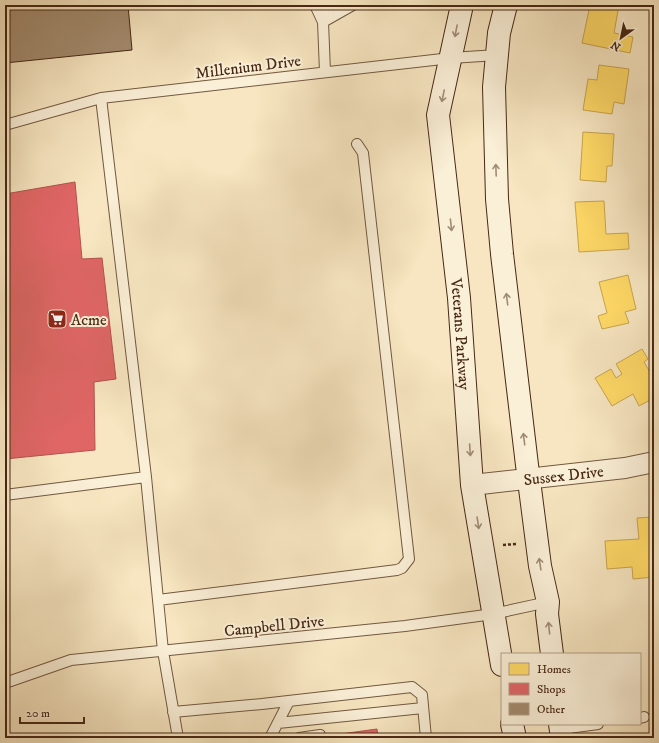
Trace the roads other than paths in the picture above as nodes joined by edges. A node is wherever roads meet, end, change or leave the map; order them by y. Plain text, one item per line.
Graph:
1 (315, 5) edge
2 (330, 5) edge
3 (353, 5) edge
4 (462, 5) edge
5 (506, 5) edge
6 (323, 22) junction
7 (497, 56) junction
8 (451, 58) junction
9 (325, 72) junction
10 (101, 98) junction
11 (5, 125) edge
12 (358, 144) dead end
13 (654, 462) edge
14 (146, 477) junction
15 (529, 478) junction
16 (472, 485) junction
17 (5, 495) edge
18 (158, 600) junction
19 (548, 602) junction
20 (493, 614) junction
21 (163, 651) junction
22 (552, 653) edge
23 (501, 659) edge
24 (5, 683) edge
25 (289, 701) junction
26 (423, 708) junction
27 (173, 712) junction
28 (278, 723) junction
29 (512, 725) edge
30 (592, 725) edge
31 (561, 730) edge
32 (320, 736) edge
33 (306, 737) edge
34 (178, 738) edge
35 (270, 738) edge
36 (426, 738) edge
37 (515, 738) edge

1 - 6 lane
2 - 6 lane
3 - 6 lane
4 -> 8 main road, Veterans Parkway
5 - 7 main road
6 - 9 lane
7 - 8 lane, Millenium Drive
15 -> 7 main road
8 - 9 lane, Millenium Drive
8 -> 16 main road, Veterans Parkway
9 - 10 lane, Millenium Drive
10 - 11 lane, Millenium Drive
10 - 14 lane
12 - 18 lane
13 - 15 street, Sussex Drive
14 - 17 lane
14 - 18 lane
15 - 16 street, Sussex Drive
19 -> 15 main road
16 -> 20 main road, Veterans Parkway
18 - 21 lane
19 - 20 lane, Campbell Drive
22 -> 19 main road
20 - 21 lane, Campbell Drive
20 - 23 main road, Veterans Parkway
21 - 24 lane, Campbell Drive
21 - 27 lane
25 - 26 lane
25 - 27 lane
25 - 28 lane
26 - 28 lane
26 - 36 lane
27 - 34 lane
28 - 35 lane
29 - 37 main road
30 - 31 lane
32 - 33 lane

